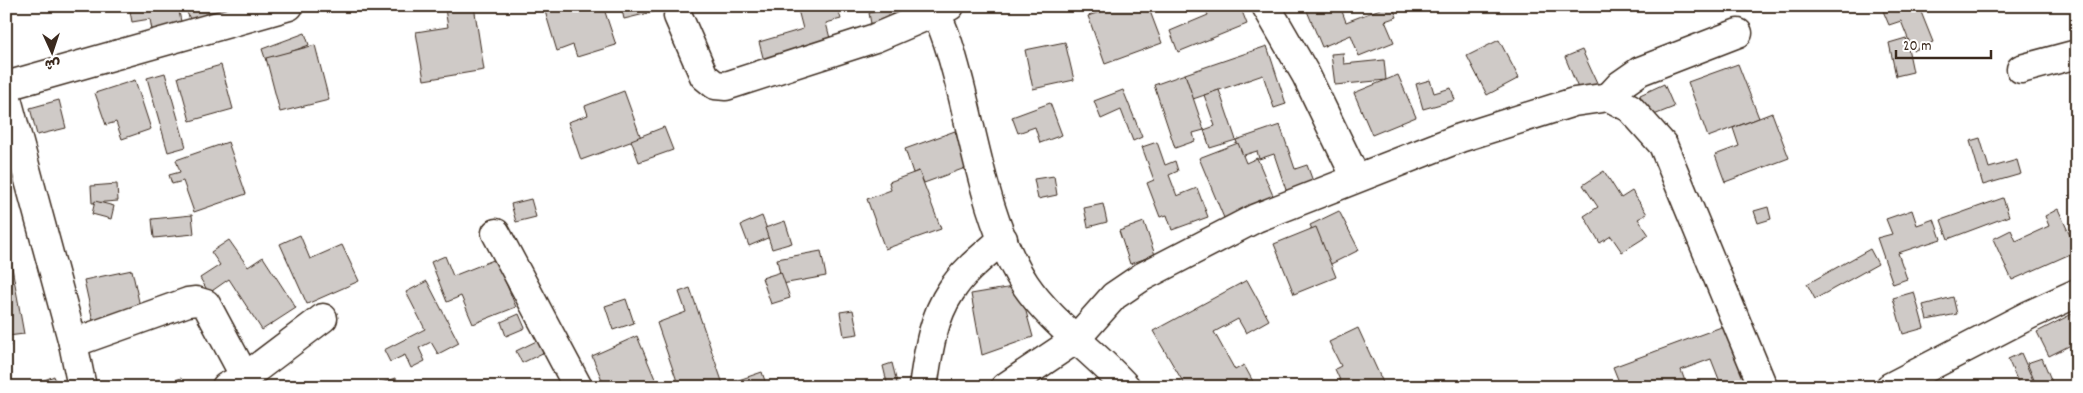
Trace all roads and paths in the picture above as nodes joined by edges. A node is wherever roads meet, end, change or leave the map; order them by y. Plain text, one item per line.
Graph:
1 (289, 6) edge
2 (1266, 6) edge
3 (940, 9) edge
4 (678, 16) dead end
5 (1738, 32) dead end
6 (2077, 54) edge
7 (2021, 69) dead end
8 (6, 86) edge
9 (6, 95) edge
10 (1609, 97) junction
11 (1356, 178) junction
12 (496, 233) dead end
13 (1003, 239) junction
14 (2077, 292) edge
15 (323, 318) dead end
16 (1075, 340) junction
17 (73, 343) junction
18 (235, 382) edge
19 (82, 387) edge
20 (578, 387) edge
21 (923, 387) edge
22 (1005, 387) edge
23 (1126, 387) edge
24 (1763, 387) edge
25 (1890, 387) edge

1 - 8 street
2 - 11 street
3 - 4 street
3 - 13 street
5 - 10 street
6 - 7 street
9 - 17 street
10 - 11 street
10 - 24 street
11 - 16 street
12 - 20 street
13 - 16 street
13 - 21 street
14 - 25 street
15 - 18 street
16 - 22 street
16 - 23 street
17 - 18 street
17 - 19 street

